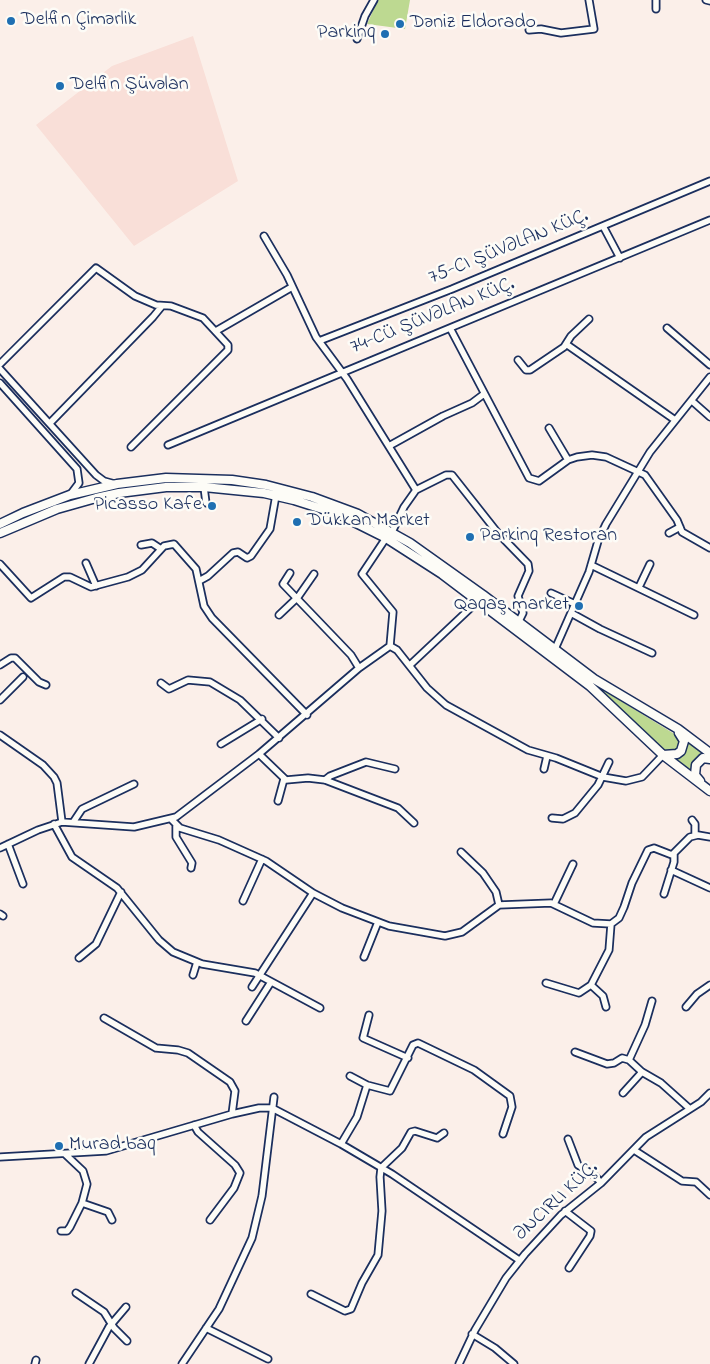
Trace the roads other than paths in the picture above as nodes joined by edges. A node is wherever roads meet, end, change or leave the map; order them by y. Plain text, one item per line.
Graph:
1 (374, 0) edge
2 (589, 0) edge
3 (656, 0) edge
4 (706, 0) edge
5 (710, 0) edge
6 (656, 9) dead end
7 (529, 30) dead end
8 (357, 39) dead end
9 (710, 181) edge
10 (710, 220) edge
11 (603, 226) junction
12 (264, 236) dead end
13 (620, 258) junction
14 (292, 287) junction
15 (162, 306) junction
16 (589, 319) dead end
17 (450, 328) junction
18 (668, 328) dead end
19 (216, 331) junction
20 (319, 341) junction
21 (566, 344) junction
22 (518, 360) dead end
23 (0, 364) edge
24 (710, 365) edge
25 (0, 369) edge
26 (342, 372) junction
27 (710, 377) edge
28 (0, 383) edge
29 (484, 394) junction
30 (692, 401) junction
31 (710, 417) edge
32 (675, 420) junction
33 (50, 423) junction
34 (549, 428) dead end
35 (168, 445) dead end
36 (390, 446) junction
37 (130, 447) dead end
38 (568, 460) junction
39 (638, 471) junction
40 (118, 484) junction
41 (204, 487) junction
42 (416, 490) junction
43 (70, 495) junction
44 (276, 495) junction
45 (206, 503) dead end
46 (0, 524) edge
47 (680, 527) junction
48 (669, 533) dead end
49 (0, 534) edge
50 (389, 535) junction
51 (141, 545) dead end
52 (710, 548) edge
53 (160, 549) junction
54 (86, 563) dead end
55 (0, 564) edge
56 (650, 564) dead end
57 (591, 565) junction
58 (290, 573) dead end
59 (314, 574) dead end
60 (199, 580) junction
61 (96, 586) junction
62 (638, 587) junction
63 (552, 593) dead end
64 (298, 597) junction
65 (478, 601) junction
66 (575, 604) junction
67 (571, 612) junction
68 (279, 615) dead end
69 (694, 615) dead end
70 (519, 621) junction
71 (390, 646) junction
72 (555, 649) junction
73 (652, 653) dead end
74 (0, 665) edge
75 (410, 665) junction
76 (359, 668) junction
77 (23, 678) dead end
78 (161, 683) dead end
79 (46, 685) dead end
80 (0, 700) edge
81 (306, 715) junction
82 (262, 719) junction
83 (669, 723) junction
84 (0, 735) edge
85 (280, 738) junction
86 (221, 744) dead end
87 (710, 753) edge
88 (259, 754) junction
89 (662, 755) junction
90 (547, 756) junction
91 (710, 759) edge
92 (609, 762) dead end
93 (544, 768) dead end
94 (395, 769) dead end
95 (603, 777) junction
96 (284, 779) junction
97 (325, 780) junction
98 (134, 784) dead end
99 (710, 790) edge
100 (278, 801) dead end
101 (552, 818) dead end
102 (171, 819) junction
103 (692, 820) dead end
104 (74, 821) junction
105 (62, 822) junction
106 (414, 823) dead end
107 (54, 824) junction
108 (176, 826) junction
109 (695, 835) junction
110 (710, 837) edge
111 (8, 844) junction
112 (0, 848) edge
113 (461, 852) dead end
114 (674, 854) junction
115 (262, 858) junction
116 (573, 864) dead end
117 (191, 868) dead end
118 (672, 870) junction
119 (23, 884) dead end
120 (710, 888) edge
121 (121, 892) junction
122 (313, 893) junction
123 (664, 894) dead end
124 (244, 901) dead end
125 (554, 904) junction
126 (499, 905) junction
127 (378, 922) junction
128 (611, 924) junction
129 (364, 957) dead end
130 (79, 958) dead end
131 (197, 962) junction
132 (193, 975) dead end
133 (260, 975) junction
134 (271, 982) junction
135 (546, 983) dead end
136 (590, 985) junction
137 (710, 985) edge
138 (252, 987) dead end
139 (652, 1001) dead end
140 (606, 1007) dead end
141 (686, 1007) dead end
142 (320, 1008) dead end
143 (369, 1015) dead end
144 (104, 1018) dead end
145 (246, 1021) dead end
146 (575, 1052) dead end
147 (408, 1058) junction
148 (629, 1060) junction
149 (642, 1072) junction
150 (350, 1076) dead end
151 (367, 1085) junction
152 (623, 1093) dead end
153 (710, 1093) edge
154 (274, 1097) dead end
155 (272, 1108) junction
156 (690, 1109) junction
157 (232, 1114) junction
158 (194, 1124) junction
159 (444, 1133) dead end
160 (503, 1134) dead end
161 (568, 1139) dead end
162 (341, 1144) junction
163 (634, 1150) junction
164 (65, 1154) junction
165 (0, 1157) edge
166 (381, 1168) junction
167 (601, 1183) junction
168 (710, 1195) edge
169 (82, 1203) junction
170 (565, 1211) junction
171 (112, 1220) dead end
172 (210, 1220) dead end
173 (61, 1231) dead end
174 (519, 1260) junction
175 (569, 1268) dead end
176 (76, 1293) dead end
177 (310, 1294) dead end
178 (126, 1307) dead end
179 (112, 1323) junction
180 (206, 1328) junction
181 (472, 1334) junction
182 (127, 1342) dead end
183 (268, 1359) dead end
184 (89, 1364) edge
185 (182, 1364) edge
186 (459, 1364) edge
187 (514, 1364) edge

1 - 8 street
2 - 7 street
3 - 6 street
4 - 5 street
9 - 11 street, 75-CI ŞÜVƏLAN KÜÇ.
10 - 13 street, 74-CÜ ŞÜVƏLAN KÜÇ.
11 - 13 street
11 - 20 street, 75-CI ŞÜVƏLAN KÜÇ.
12 - 14 street
13 - 17 street, 74-CÜ ŞÜVƏLAN KÜÇ.
14 - 19 street
14 - 20 street
15 - 19 street
15 - 23 street
15 - 33 street
16 - 21 street
17 - 26 street, 74-CÜ ŞÜVƏLAN KÜÇ.
17 - 29 street
18 - 24 street
19 - 37 street
20 - 26 street
21 - 22 street
21 - 32 street
25 - 33 street
26 - 35 street, 74-CÜ ŞÜVƏLAN KÜÇ.
26 - 36 street
27 - 30 street
28 - 43 street
29 - 36 street
29 - 38 street
30 - 31 street
30 - 32 street
32 - 39 street
33 - 40 street
34 - 38 street
36 - 42 street
38 - 39 street
39 - 47 street
39 - 57 street
40 - 43 main road
40 - 50 main road
41 - 44 main road
41 - 45 street
41 - 49 main road
42 - 50 street
42 - 70 street
43 - 46 main road
44 - 50 main road
44 - 60 street
47 - 48 street
47 - 52 street
50 - 65 main road
50 - 70 main road
50 - 71 street
51 - 53 street
53 - 60 street
53 - 61 street
54 - 61 street
55 - 61 street
56 - 62 street
57 - 62 street
57 - 66 street
58 - 64 street
59 - 64 street
60 - 81 street
62 - 69 street
63 - 66 street
64 - 68 street
64 - 76 street
65 - 75 street
65 - 89 main road
66 - 67 street
67 - 72 street
67 - 73 street
70 - 72 main road
71 - 75 street
71 - 76 street
72 - 83 main road
74 - 79 street
75 - 90 street
76 - 81 street
77 - 80 street
78 - 82 street
81 - 85 street
82 - 85 street
82 - 86 street
83 - 87 main road
83 - 89 main road
84 - 105 street
85 - 88 street
88 - 96 street
88 - 102 street
89 - 95 street
89 - 99 main road
90 - 93 street
90 - 95 street
91 - 99 main road
92 - 95 street
94 - 97 street
95 - 101 street
96 - 97 street
96 - 100 street
97 - 106 street
98 - 104 street
102 - 104 street
102 - 108 street
103 - 109 street
104 - 105 street
105 - 107 street
107 - 111 street
107 - 121 street
108 - 115 street
108 - 117 street
109 - 110 street
109 - 114 street
111 - 112 street
111 - 119 street
113 - 126 street
114 - 118 street
114 - 128 street
115 - 122 street
115 - 124 street
116 - 125 street
118 - 120 street
118 - 123 street
121 - 130 street
121 - 131 street
122 - 127 street
122 - 133 street
125 - 126 street
125 - 128 street
126 - 127 street
127 - 129 street
128 - 136 street
131 - 132 street
131 - 133 street
133 - 134 street
133 - 138 street
134 - 142 street
134 - 145 street
135 - 136 street
136 - 140 street
137 - 141 street
139 - 148 street
143 - 147 street
144 - 157 street
146 - 148 street
147 - 151 street
147 - 160 street
148 - 149 street
149 - 152 street
149 - 156 street
150 - 151 street
151 - 162 street
153 - 156 street, ƏNCIRLI KÜÇ.
154 - 155 street
155 - 157 street
155 - 162 street
155 - 180 street
156 - 163 street, ƏNCIRLI KÜÇ.
157 - 158 street
158 - 164 street
158 - 172 street
159 - 166 street
161 - 167 street
162 - 166 street
163 - 167 street, ƏNCIRLI KÜÇ.
163 - 168 street
164 - 165 street
164 - 169 street
166 - 174 street
166 - 177 street
167 - 170 street, ƏNCIRLI KÜÇ.
169 - 171 street
169 - 173 street
170 - 174 street, ƏNCIRLI KÜÇ.
170 - 175 street
174 - 181 street, ƏNCIRLI KÜÇ.
176 - 179 street
178 - 179 street
179 - 182 street
179 - 184 street
180 - 183 street
180 - 185 street
181 - 186 street, ƏNCIRLI KÜÇ.
181 - 187 street

